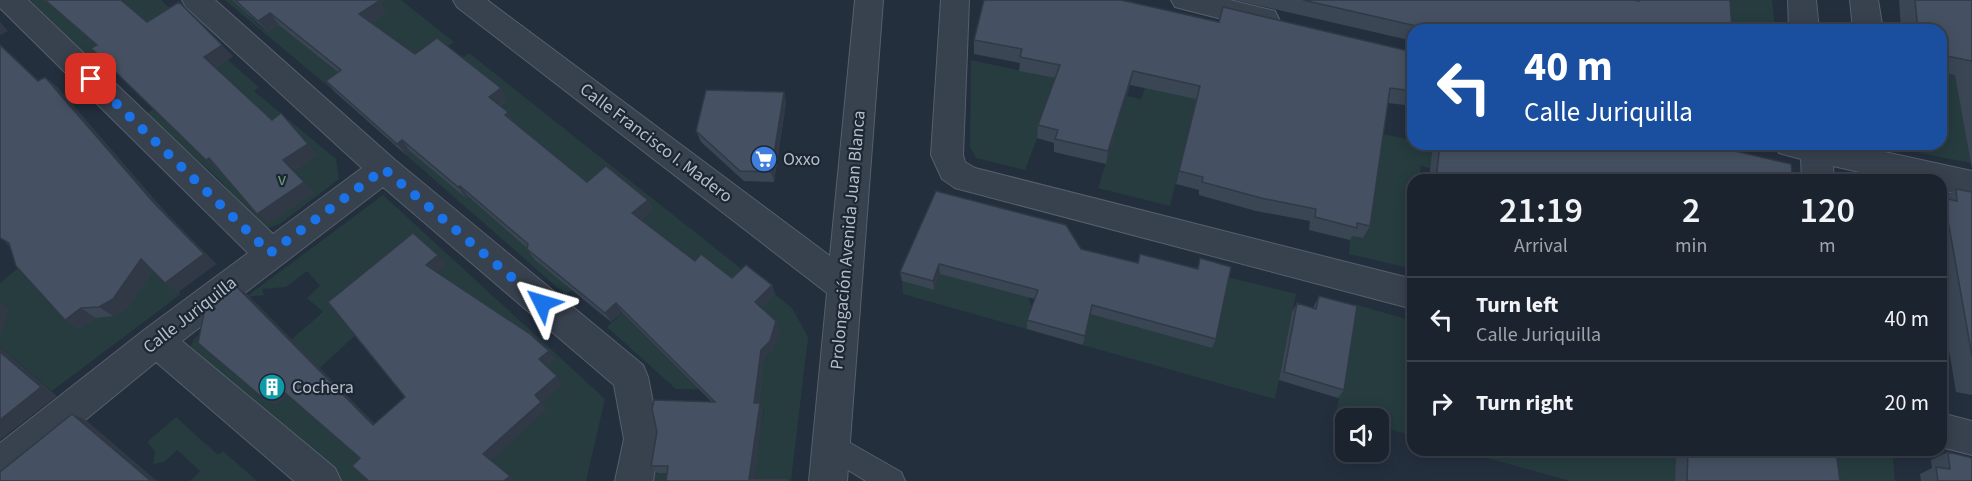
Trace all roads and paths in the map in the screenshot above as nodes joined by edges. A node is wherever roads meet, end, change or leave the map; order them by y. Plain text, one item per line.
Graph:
1 (10, 0) edge
2 (196, 0) edge
3 (467, 0) edge
4 (869, 0) edge
5 (956, 0) edge
6 (1185, 0) edge
7 (1802, 0) edge
8 (1864, 0) edge
9 (1287, 24) edge
10 (1804, 24) edge
11 (1867, 24) edge
12 (1810, 154) edge
13 (1886, 163) edge
14 (384, 169) junction
15 (1931, 174) edge
16 (1947, 178) edge
17 (1972, 184) edge
18 (270, 253) junction
19 (844, 286) junction
20 (1407, 292) edge
21 (156, 341) junction
22 (1947, 432) edge
23 (1972, 438) edge
24 (831, 445) junction
25 (0, 466) edge
26 (322, 481) edge
27 (634, 481) edge
28 (828, 481) edge
29 (891, 481) edge

1 - 18 street
2 - 14 street
3 - 19 street, Calle Francisco I. Madero
4 - 19 street, Prolongación Avenida Juan Blanca
5 - 20 street
6 - 9 street
7 - 10 street
8 - 11 street
12 - 13 street
13 - 15 street
14 - 18 street, Calle Juriquilla
14 - 27 street
16 - 17 street
18 - 21 street, Calle Juriquilla
19 - 24 street, Prolongación Avenida Juan Blanca
21 - 25 street, Calle Juriquilla
21 - 26 street
22 - 23 street
24 - 28 street, Prolongación Avenida Juan Blanca
24 - 29 lane

